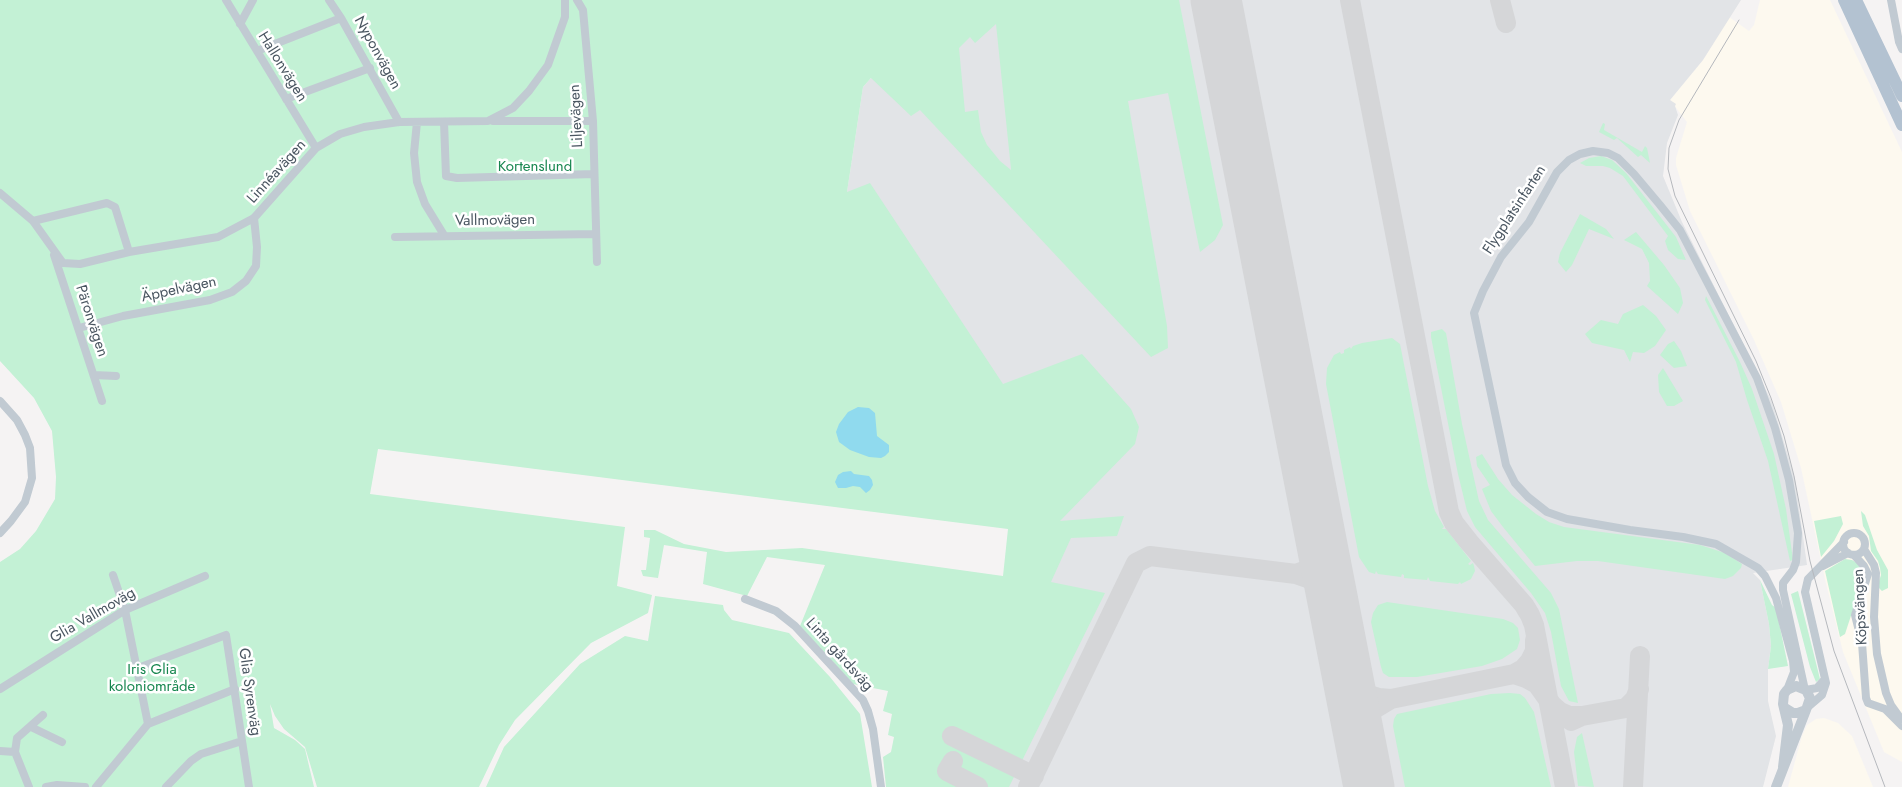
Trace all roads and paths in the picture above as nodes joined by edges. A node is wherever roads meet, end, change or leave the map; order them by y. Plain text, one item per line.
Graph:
1 (226, 0) edge
2 (253, 0) edge
3 (329, 0) edge
4 (565, 0) edge
5 (577, 0) edge
6 (1844, 0) edge
7 (1856, 0) edge
8 (1891, 0) edge
9 (342, 18) junction
10 (240, 24) junction
11 (1902, 49) edge
12 (257, 51) junction
13 (370, 68) junction
14 (1902, 96) edge
15 (286, 99) junction
16 (1898, 104) edge
17 (488, 120) junction
18 (593, 121) junction
19 (398, 122) junction
20 (417, 122) junction
21 (444, 122) junction
22 (1902, 125) edge
23 (316, 148) junction
24 (594, 174) junction
25 (0, 193) edge
26 (254, 218) junction
27 (33, 221) junction
28 (596, 234) junction
29 (444, 235) junction
30 (395, 237) dead end
31 (52, 250) junction
32 (129, 252) junction
33 (597, 262) dead end
34 (79, 328) junction
35 (94, 375) junction
36 (116, 376) dead end
37 (0, 401) edge
38 (102, 401) dead end
39 (0, 533) edge
40 (1844, 542) junction
41 (1864, 549) junction
42 (1851, 554) junction
43 (1821, 567) junction
44 (113, 575) dead end
45 (205, 576) dead end
46 (745, 599) dead end
47 (125, 610) junction
48 (138, 668) junction
49 (1825, 679) junction
50 (235, 688) junction
51 (0, 689) edge
52 (1787, 690) junction
53 (1806, 690) junction
54 (1785, 708) junction
55 (1807, 708) junction
56 (43, 715) dead end
57 (1902, 720) edge
58 (148, 724) junction
59 (1902, 726) edge
60 (31, 727) junction
61 (242, 740) junction
62 (62, 742) dead end
63 (0, 751) edge
64 (15, 752) junction
65 (1783, 767) junction
66 (30, 787) edge
67 (46, 787) edge
68 (85, 787) edge
69 (96, 787) edge
70 (166, 787) edge
71 (250, 787) edge
72 (881, 787) edge
73 (1776, 787) edge

1 - 10 street, Hallonvägen
2 - 10 street
3 - 9 street, Nyponvägen
4 - 17 street, Linnéavägen
5 - 18 street, Liljevägen
6 - 16 main road
7 - 14 main road
8 - 11 street
9 - 12 street
9 - 13 street, Nyponvägen
10 - 12 street, Hallonvägen
12 - 15 street, Hallonvägen
13 - 15 street
13 - 19 street, Nyponvägen
15 - 23 street, Hallonvägen
16 - 22 main road
17 - 18 street
17 - 21 street, Linnéavägen
18 - 24 street, Liljevägen
19 - 20 street, Linnéavägen
19 - 23 street, Linnéavägen
20 - 21 street, Linnéavägen
20 - 29 street
21 - 24 street
23 - 26 street, Linnéavägen
24 - 28 street, Liljevägen
25 - 27 street, Linnéavägen
26 - 32 street, Linnéavägen
26 - 34 street, Äppelvägen
27 - 31 street, Linnéavägen
27 - 32 street
28 - 29 street, Vallmovägen
28 - 33 street, Liljevägen
29 - 30 street, Vallmovägen
31 - 32 street, Linnéavägen
31 - 34 street, Päronvägen
34 - 35 street, Päronvägen
35 - 36 street
35 - 38 street, Päronvägen
37 - 39 street
40 - 41 street
40 - 42 street
40 - 43 street, Köpsvängen
41 - 42 street
41 - 57 street, Köpsvängen
42 - 43 street, Köpsvängen
42 - 59 street, Köpsvängen
43 - 49 street, Köpsvängen
44 - 47 street
45 - 47 street, Glia Vallmoväg
46 - 72 street, Linta gårdsväg
47 - 48 street
47 - 51 street, Glia Vallmoväg
48 - 50 street, Glia Syrenväg
48 - 58 street
49 - 53 street
49 - 55 street
50 - 58 street
50 - 61 street, Glia Syrenväg
52 - 53 street
52 - 53 street, Flygplatsinfarten
52 - 54 street
53 - 55 street
54 - 55 street
54 - 65 street
55 - 65 street
56 - 60 street
58 - 69 street
60 - 62 street
60 - 64 street
61 - 70 street
61 - 71 street, Glia Syrenväg
63 - 64 street
64 - 66 street
65 - 73 street
67 - 68 street

